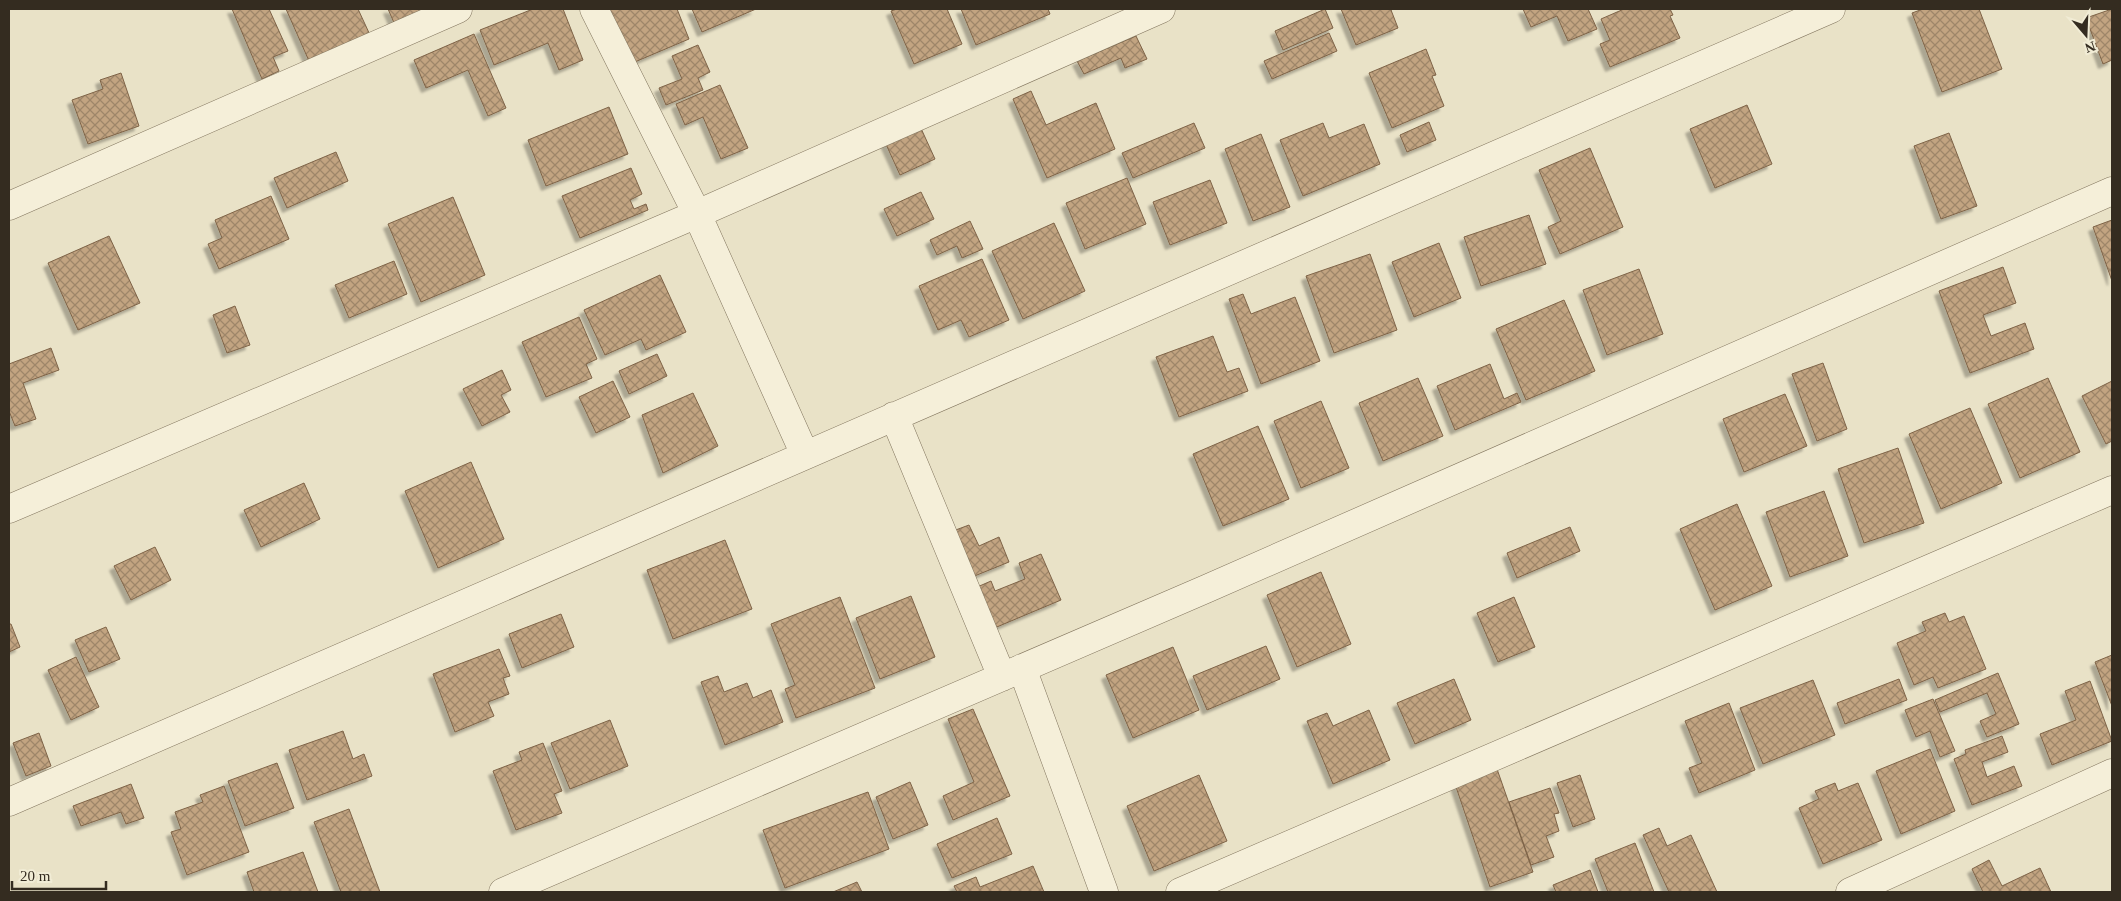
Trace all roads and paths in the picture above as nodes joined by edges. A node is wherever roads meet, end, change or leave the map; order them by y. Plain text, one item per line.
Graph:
1 (458, 9) edge
2 (594, 9) edge
3 (1161, 9) edge
4 (1831, 9) edge
5 (2112, 191) edge
6 (9, 206) edge
7 (697, 214) junction
8 (894, 416) junction
9 (805, 455) junction
10 (2112, 490) edge
11 (9, 509) edge
12 (1012, 673) junction
13 (2112, 773) edge
14 (9, 802) edge
15 (503, 892) edge
16 (1104, 892) edge
17 (1180, 892) edge
18 (1850, 892) edge

1 - 6 street
2 - 7 street
3 - 7 street
4 - 8 street
5 - 12 street
7 - 9 street
7 - 11 street
8 - 9 street
8 - 12 street
9 - 14 street
10 - 17 street
12 - 15 street
12 - 16 street
13 - 18 street

